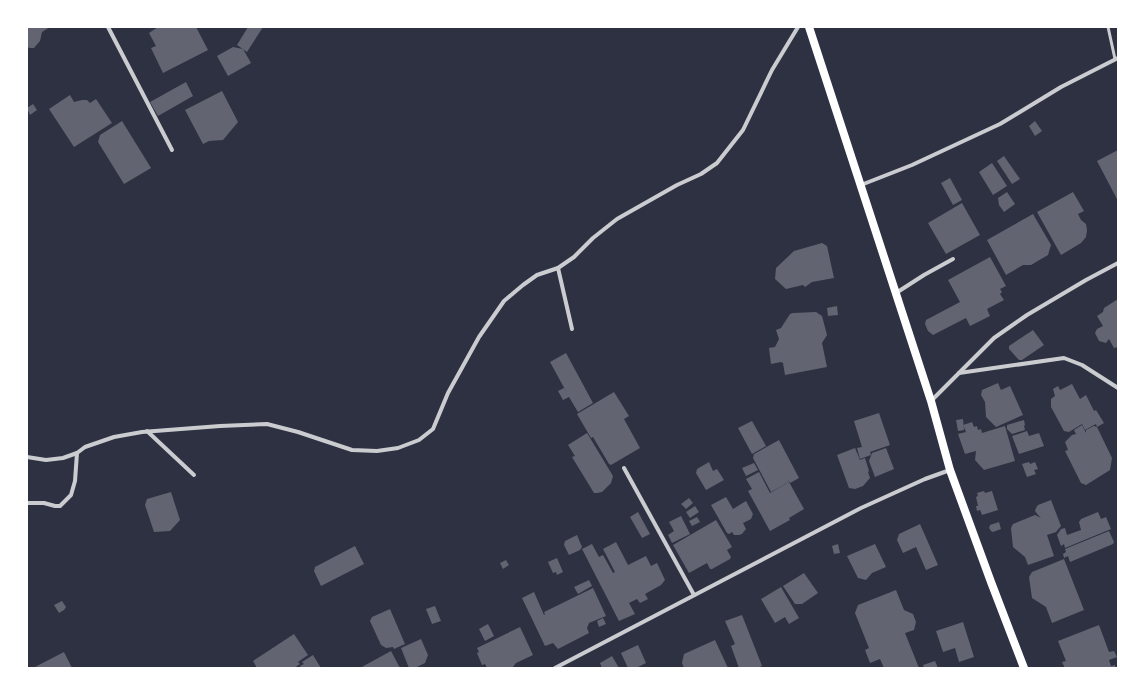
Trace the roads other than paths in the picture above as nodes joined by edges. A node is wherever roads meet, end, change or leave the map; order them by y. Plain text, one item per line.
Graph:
1 (108, 27) edge
2 (798, 27) edge
3 (809, 27) edge
4 (1108, 27) edge
5 (1116, 58) edge
6 (172, 150) dead end
7 (861, 185) junction
8 (953, 259) dead end
9 (1118, 263) edge
10 (558, 268) junction
11 (896, 293) junction
12 (572, 329) dead end
13 (958, 373) junction
14 (1118, 388) edge
15 (931, 401) junction
16 (147, 431) junction
17 (77, 453) junction
18 (27, 457) edge
19 (624, 468) dead end
20 (950, 470) junction
21 (194, 475) dead end
22 (27, 503) edge
23 (694, 595) junction
24 (555, 668) edge
25 (1024, 668) edge

1 - 6 street
2 - 10 street
3 - 7 main road
4 - 5 lane
5 - 7 street
7 - 11 main road
8 - 11 street
9 - 13 street
10 - 12 street
10 - 16 street
11 - 15 main road
13 - 14 street
13 - 15 street
15 - 20 main road
16 - 17 street
16 - 21 street
17 - 18 street
17 - 22 street
19 - 23 street
20 - 23 street
20 - 25 main road
23 - 24 street

